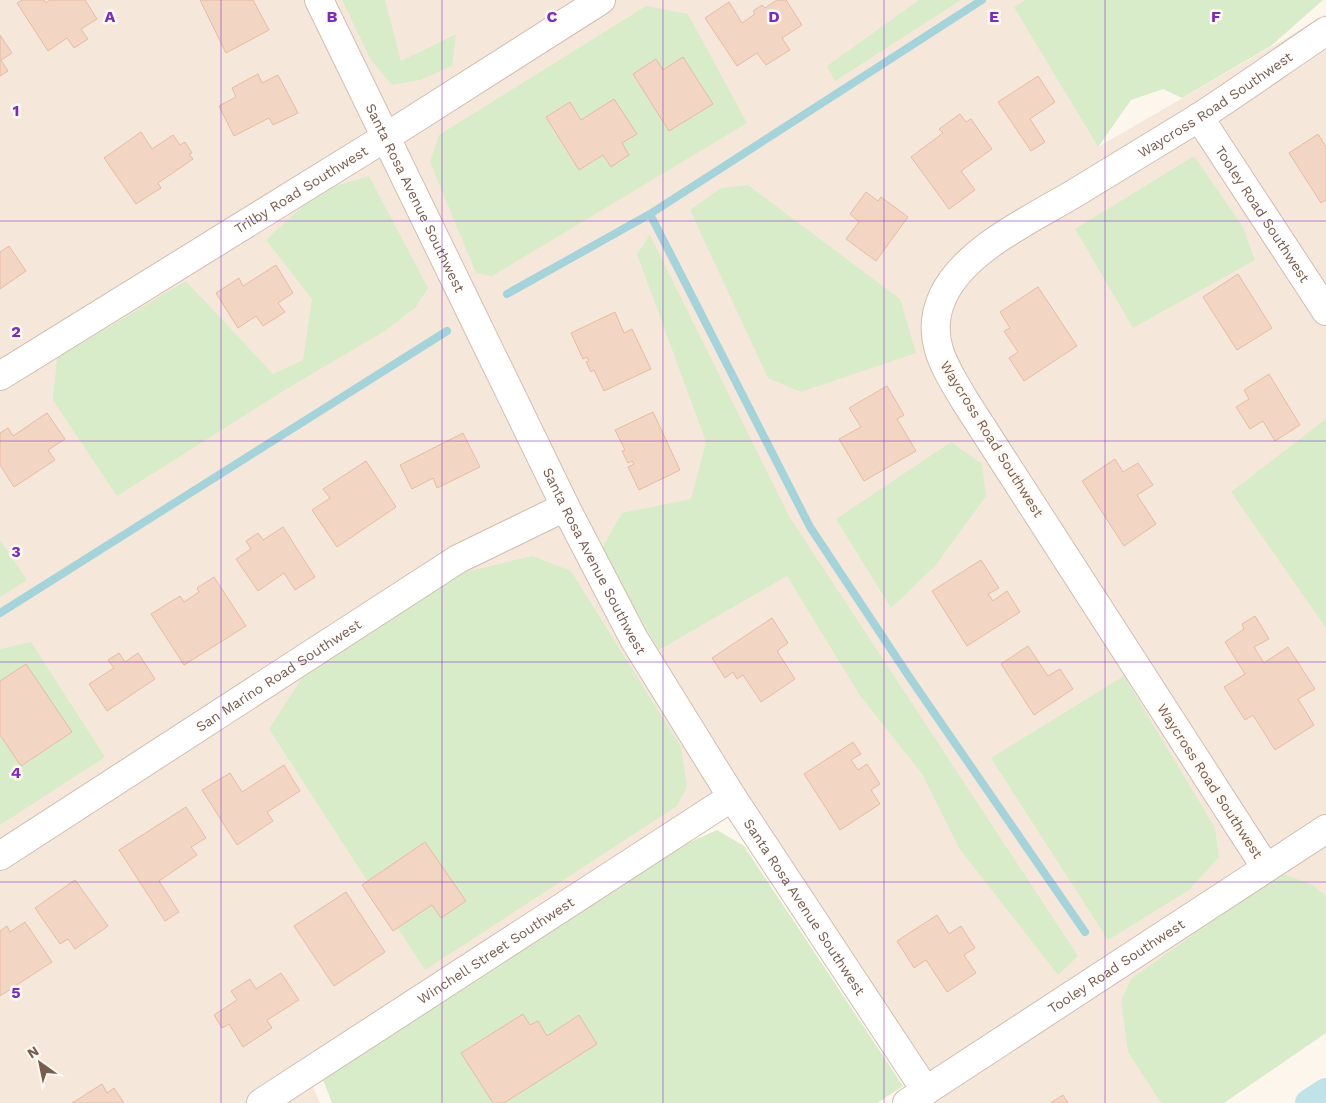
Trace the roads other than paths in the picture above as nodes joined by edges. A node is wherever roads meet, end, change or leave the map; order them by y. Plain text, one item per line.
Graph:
1 (318, 0) edge
2 (601, 0) edge
3 (1326, 31) edge
4 (1199, 117) junction
5 (386, 137) junction
6 (1326, 311) edge
7 (0, 376) edge
8 (565, 507) junction
9 (732, 797) junction
10 (1326, 829) edge
11 (0, 856) edge
12 (1266, 868) junction
13 (916, 1097) edge
14 (261, 1103) edge

1 - 5 street, Santa Rosa Avenue Southwest
2 - 5 street, Trilby Road Southwest
3 - 4 street, Waycross Road Southwest
4 - 6 street, Tooley Road Southwest
4 - 12 street, Waycross Road Southwest
5 - 7 street, Trilby Road Southwest
5 - 8 street, Santa Rosa Avenue Southwest
8 - 9 street, Santa Rosa Avenue Southwest
8 - 11 street, San Marino Road Southwest
9 - 13 street, Santa Rosa Avenue Southwest
9 - 14 street, Winchell Street Southwest
10 - 12 street, Tooley Road Southwest
12 - 13 street, Tooley Road Southwest

